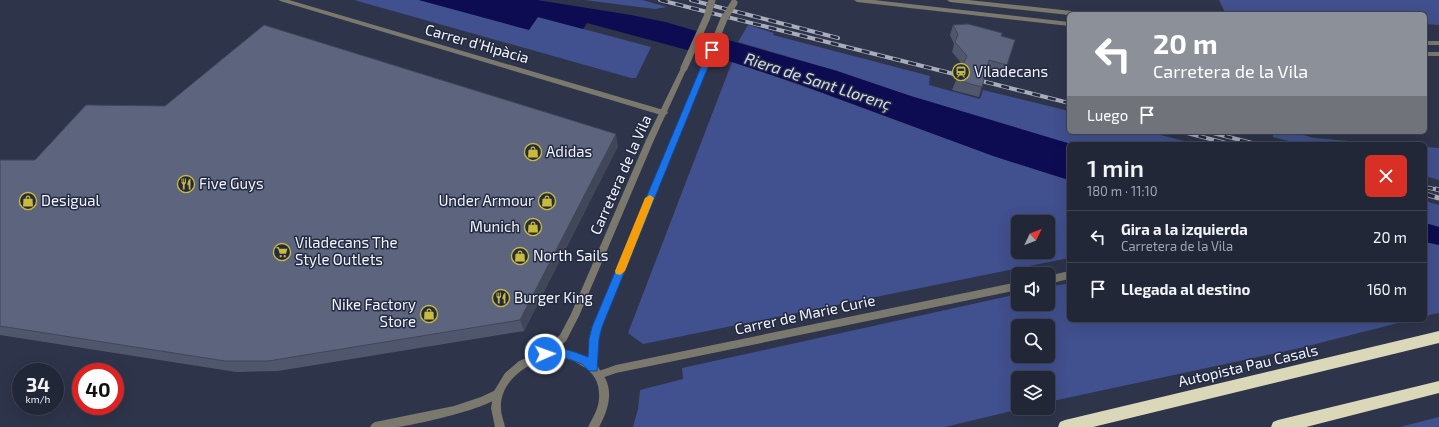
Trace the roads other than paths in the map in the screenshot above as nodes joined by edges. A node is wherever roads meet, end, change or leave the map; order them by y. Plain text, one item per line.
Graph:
1 (282, 0) edge
2 (712, 0) edge
3 (858, 0) edge
4 (950, 0) edge
5 (736, 1) edge
6 (1067, 13) edge
7 (1067, 24) edge
8 (1427, 43) edge
9 (1439, 43) edge
10 (1427, 54) edge
11 (1439, 54) edge
12 (664, 113) junction
13 (1067, 275) edge
14 (1055, 278) edge
15 (1011, 287) edge
16 (1439, 337) edge
17 (545, 354) junction
18 (596, 371) junction
19 (1439, 387) edge
20 (498, 393) junction
21 (375, 427) edge
22 (500, 427) edge
23 (593, 427) edge
24 (1065, 427) edge
25 (1278, 427) edge

1 - 12 street, Carrer d'Hipàcia
2 - 12 street, Carretera de la Vila, bridge
3 - 7 street
4 - 6 street
5 - 18 street, bridge
8 - 9 street
10 - 11 street
12 - 17 street, Carretera de la Vila
13 - 14 street
15 - 18 street, Carrer de Marie Curie
16 - 24 highway, Autopista Pau Casals
17 - 18 street
17 - 20 street
18 - 23 street
19 - 25 highway
20 - 21 street
20 - 22 street

